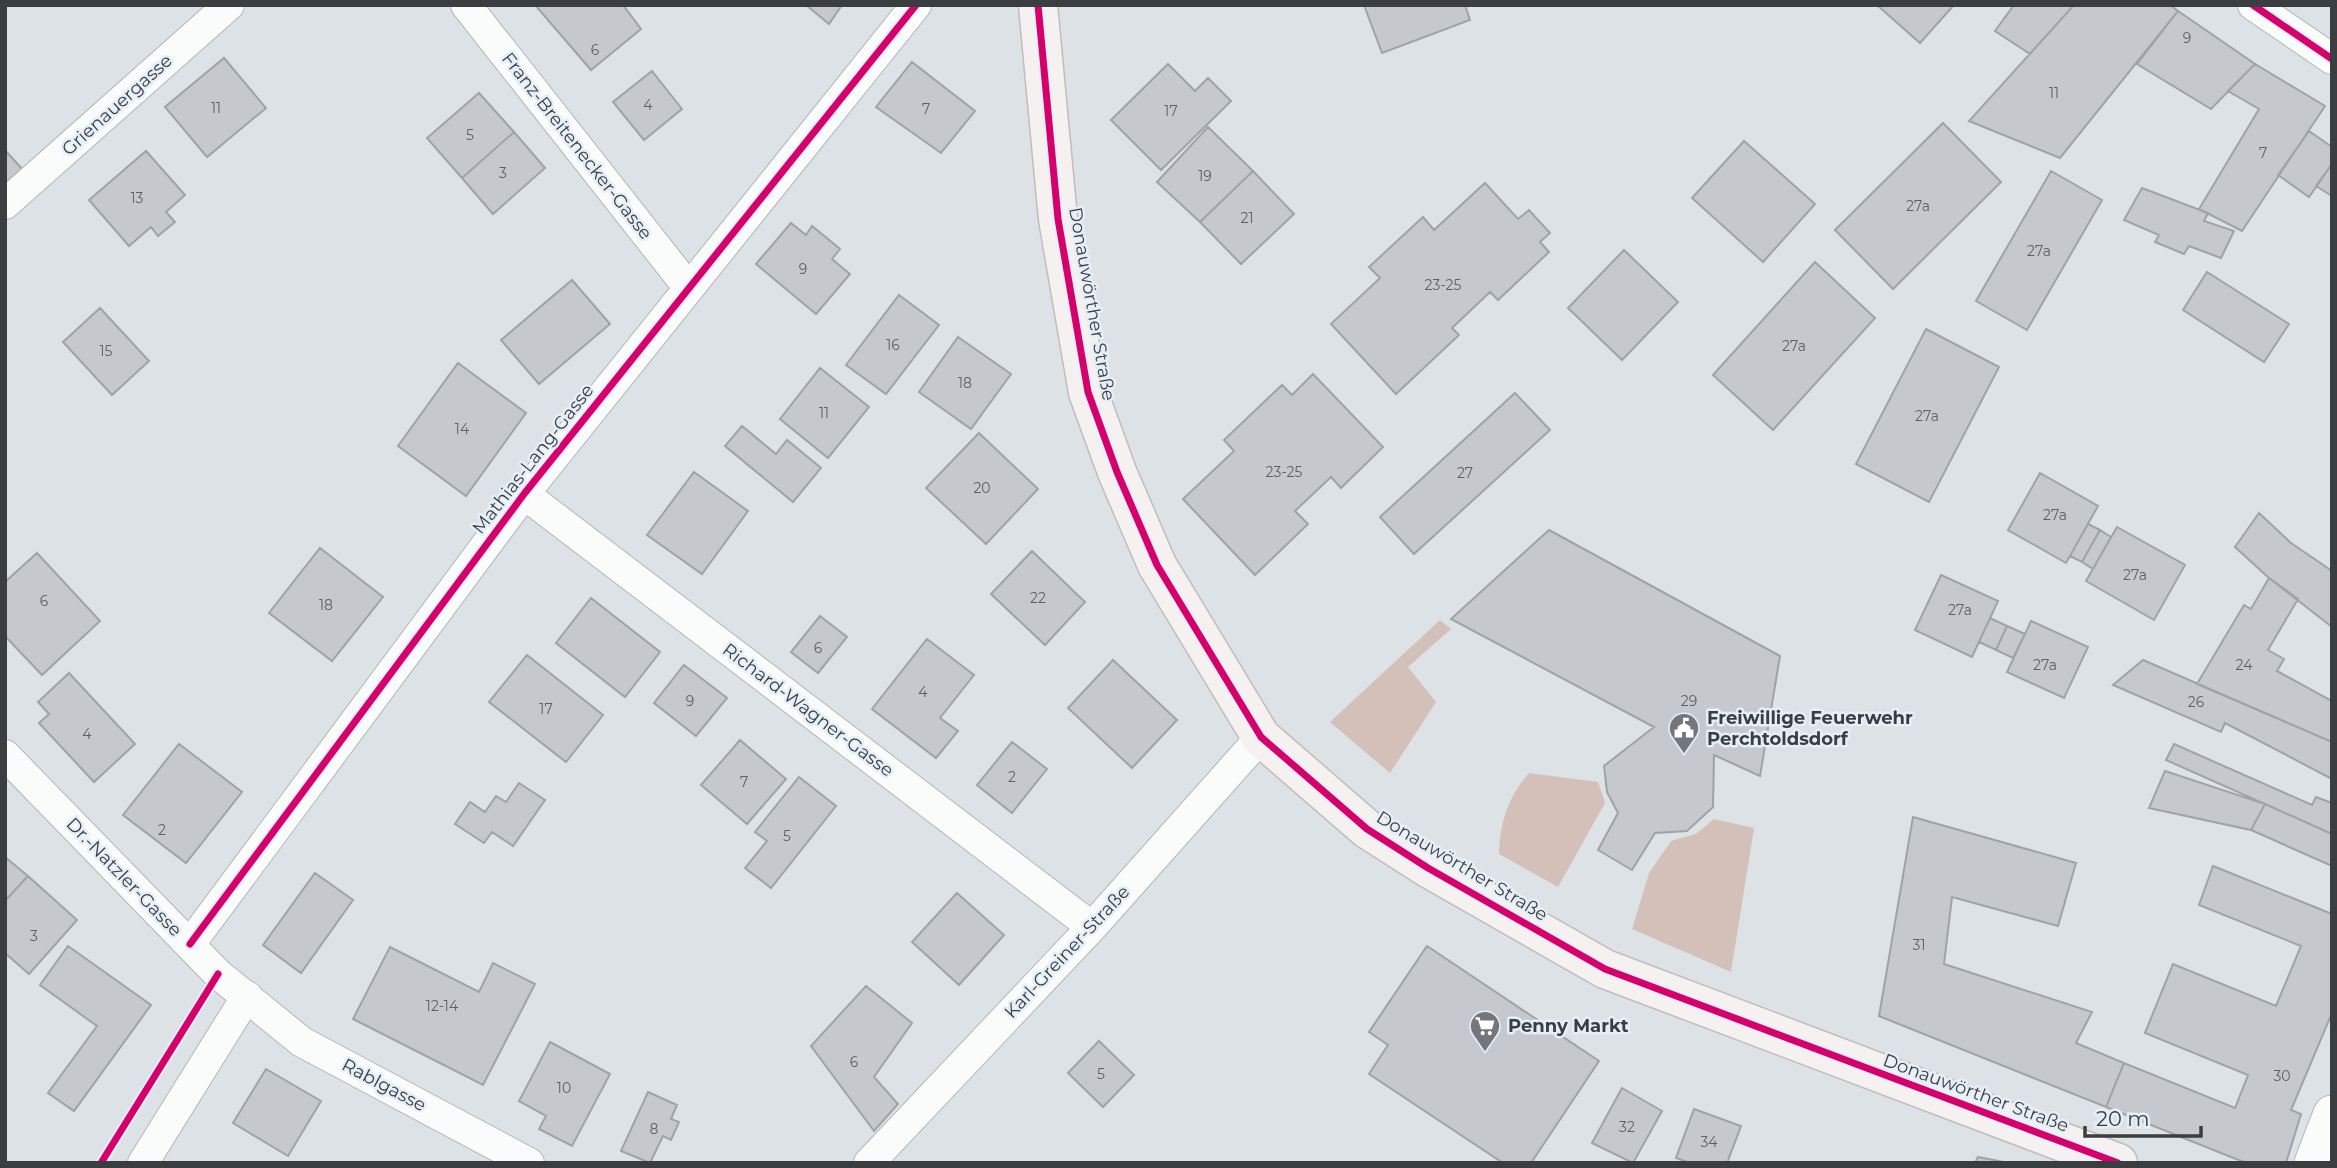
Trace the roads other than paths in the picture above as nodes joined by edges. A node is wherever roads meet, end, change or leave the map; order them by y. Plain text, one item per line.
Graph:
1 (229, 5) edge
2 (466, 5) edge
3 (916, 5) edge
4 (1038, 5) edge
5 (2253, 5) edge
6 (2332, 60) edge
7 (5, 204) edge
8 (688, 287) junction
9 (524, 494) junction
10 (1261, 737) junction
11 (5, 755) edge
12 (1092, 926) junction
13 (190, 944) junction
14 (247, 996) junction
15 (2332, 1114) edge
16 (143, 1163) edge
17 (529, 1163) edge
18 (869, 1163) edge
19 (2118, 1163) edge
20 (2313, 1163) edge

1 - 7 street, Grienauergasse
2 - 8 street, Franz-Breitenecker-Gasse
3 - 8 street, Mathias-Lang-Gasse
4 - 10 main road, Donauwörther Straße
5 - 6 street
8 - 9 street, Mathias-Lang-Gasse
9 - 12 street, Richard-Wagner-Gasse
9 - 13 street, Mathias-Lang-Gasse
10 - 12 street, Karl-Greiner-Straße
10 - 19 main road, Donauwörther Straße
11 - 13 street, Dr.-Natzler-Gasse
12 - 18 street, Karl-Greiner-Straße
13 - 14 street, Dr.-Natzler-Gasse
14 - 16 street
14 - 17 street, Rablgasse
15 - 20 street

